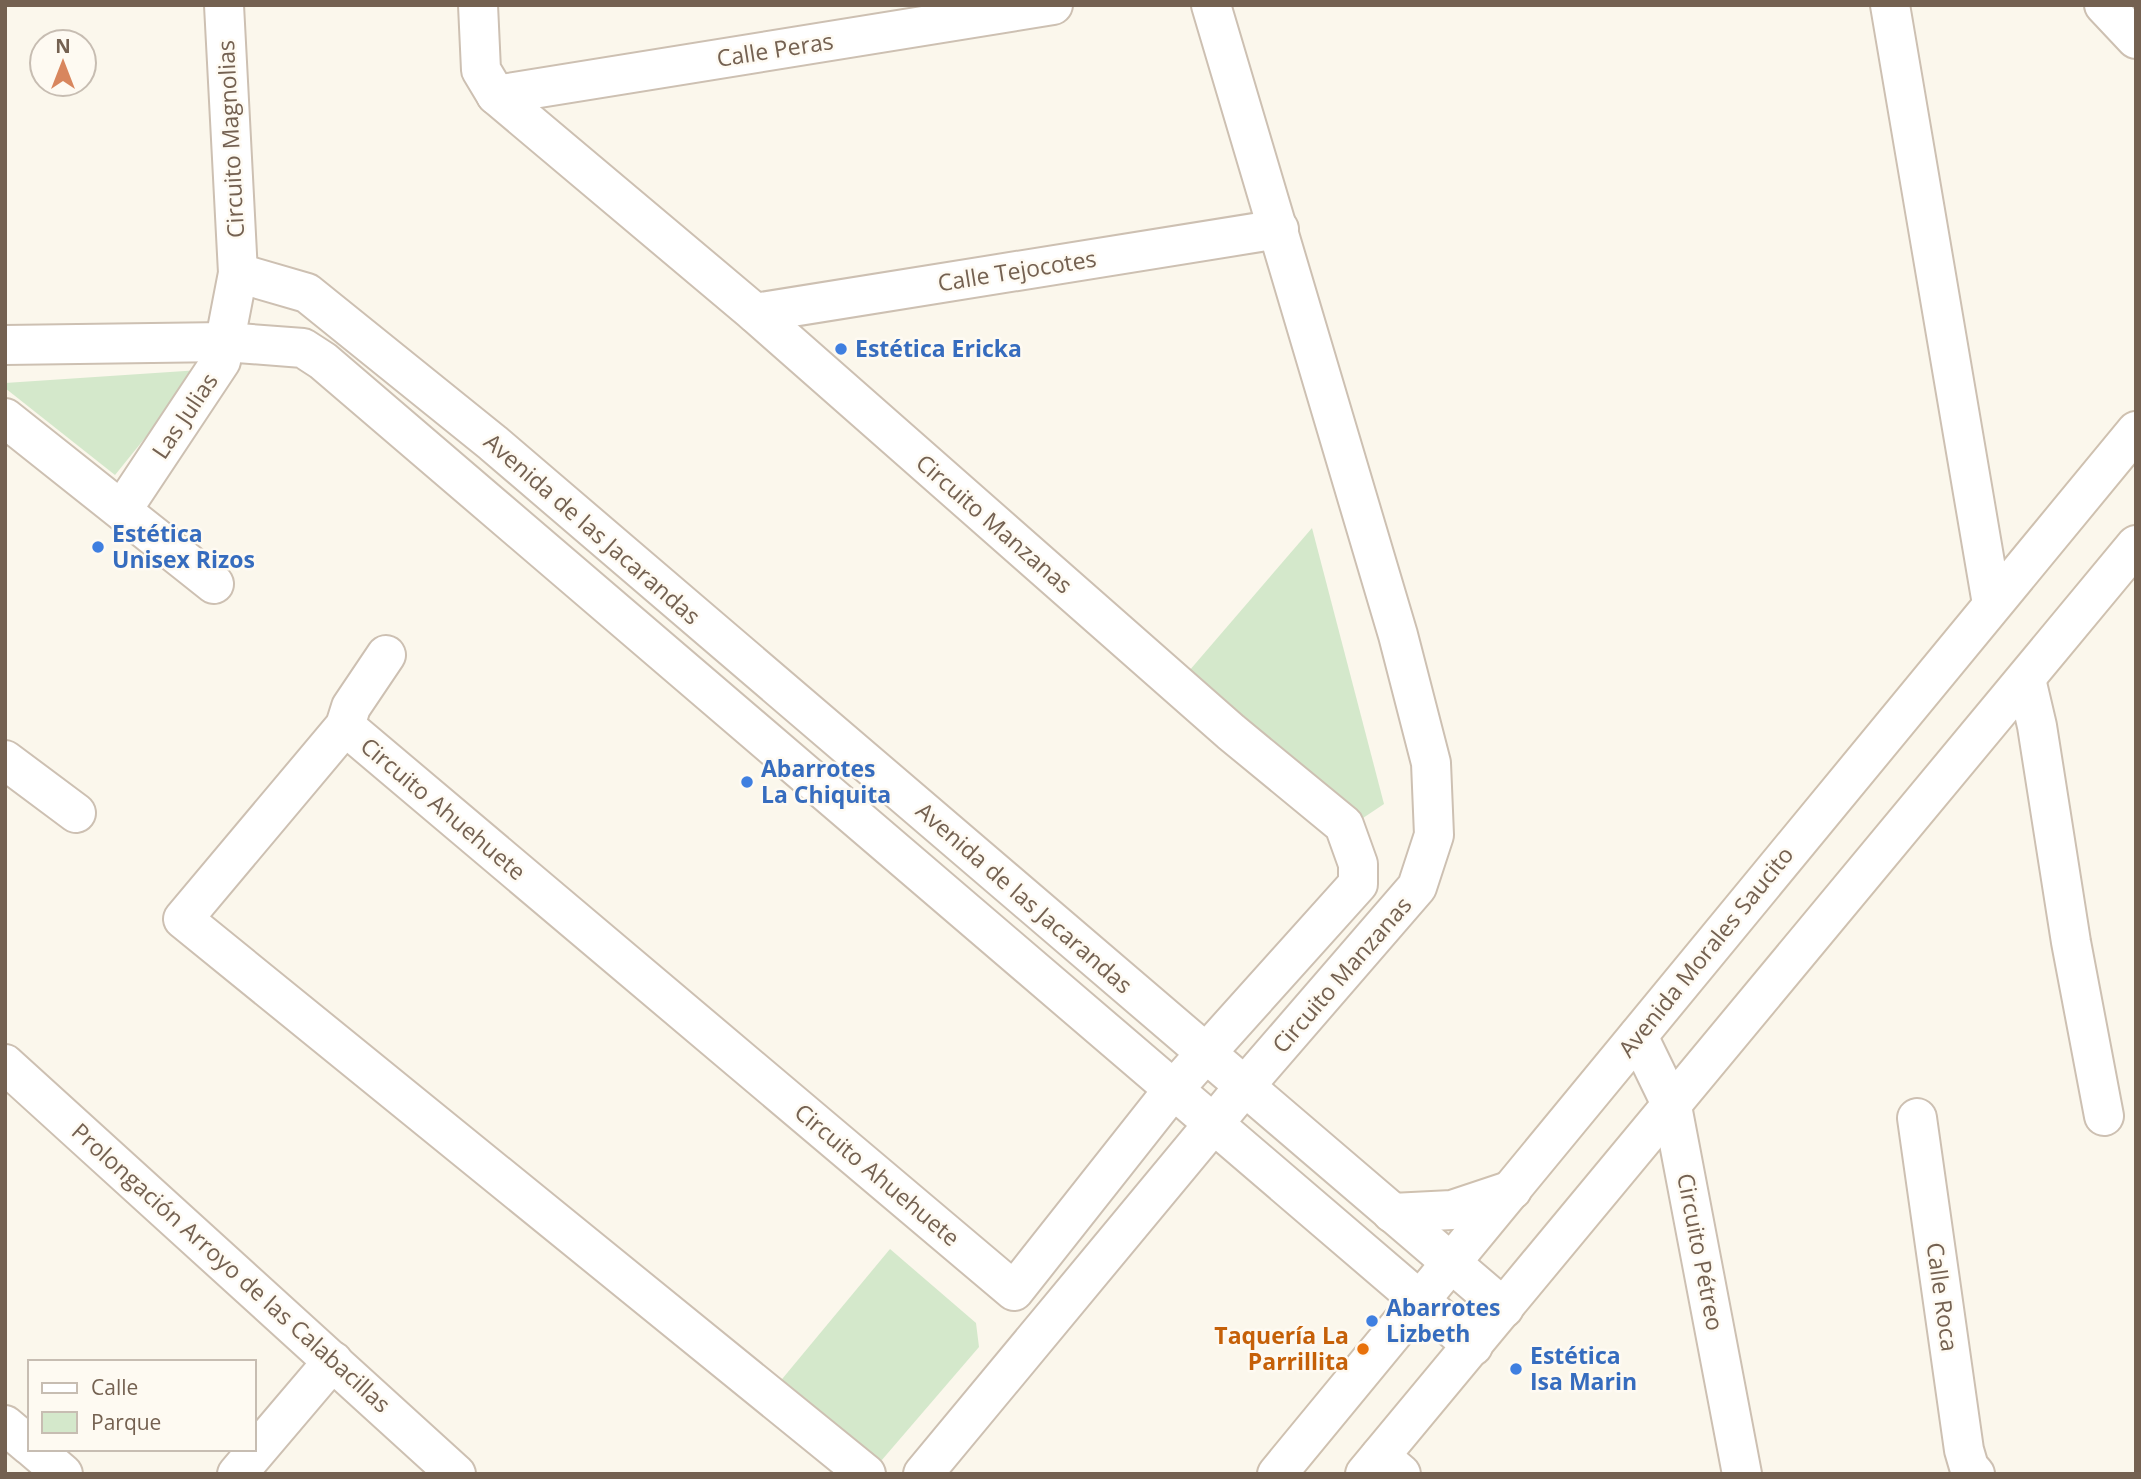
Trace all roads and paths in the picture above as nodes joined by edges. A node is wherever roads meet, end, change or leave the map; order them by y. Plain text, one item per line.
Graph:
1 (224, 5) edge
2 (478, 5) edge
3 (1053, 5) edge
4 (1211, 5) edge
5 (1890, 5) edge
6 (2104, 5) edge
7 (2136, 39) edge
8 (496, 95) junction
9 (1279, 229) junction
10 (238, 273) junction
11 (755, 313) junction
12 (225, 342) junction
13 (5, 345) edge
14 (5, 418) edge
15 (2136, 430) edge
16 (122, 510) junction
17 (611, 545) junction
18 (2129, 560) edge
19 (582, 580) junction
20 (214, 584) dead end
21 (1992, 604) junction
22 (386, 655) dead end
23 (2026, 679) junction
24 (345, 726) junction
25 (5, 760) edge
26 (902, 793) junction
27 (76, 813) dead end
28 (873, 833) junction
29 (1638, 1036) junction
30 (1206, 1055) junction
31 (5, 1063) edge
32 (1244, 1087) junction
33 (1172, 1091) junction
34 (1672, 1106) junction
35 (2104, 1116) dead end
36 (1917, 1118) dead end
37 (1213, 1127) junction
38 (1512, 1190) junction
39 (1392, 1213) junction
40 (1451, 1263) junction
41 (1419, 1301) junction
42 (1504, 1308) junction
43 (1473, 1346) junction
44 (333, 1361) junction
45 (5, 1425) edge
46 (28, 1444) edge
47 (36, 1451) edge
48 (1382, 1468) edge
49 (63, 1474) edge
50 (237, 1474) edge
51 (456, 1474) edge
52 (866, 1474) edge
53 (923, 1474) edge
54 (1277, 1474) edge
55 (1742, 1474) edge
56 (1975, 1474) edge

1 - 10 street, Circuito Magnolias
2 - 8 street, Circuito Manzanas
3 - 8 street, Calle Peras
4 - 9 street, Circuito Manzanas
5 - 21 street
6 - 7 street
8 - 11 street, Circuito Manzanas
9 - 11 street, Calle Tejocotes
9 - 32 street, Circuito Manzanas
10 - 12 street, Las Julias
10 - 17 street, Avenida de las Jacarandas
11 - 30 street, Circuito Manzanas
12 - 13 street
12 - 16 street, Las Julias
12 - 19 street, Avenida de las Jacarandas
14 - 16 street
15 - 21 street, Avenida Morales Saucito
16 - 20 street
17 - 19 street
17 - 26 street, Avenida de las Jacarandas
18 - 23 street
19 - 28 street, Avenida de las Jacarandas
21 - 29 street, Avenida Morales Saucito
22 - 24 street
23 - 34 street
23 - 35 street
24 - 33 street, Circuito Ahuehuete
24 - 52 street, Circuito Ahuehuete
25 - 27 street
26 - 28 street
26 - 30 street, Avenida de las Jacarandas
28 - 33 street, Avenida de las Jacarandas
29 - 34 street, Circuito Pétreo
29 - 38 street, Avenida Morales Saucito
30 - 32 street, Avenida de las Jacarandas
30 - 33 street, Circuito Ahuehuete
31 - 44 street, Prolongación Arroyo de las Calabacillas
32 - 37 street
32 - 39 street, Avenida de las Jacarandas
33 - 37 street, Avenida de las Jacarandas
34 - 42 street
34 - 55 street, Circuito Pétreo
36 - 56 street, Calle Roca
37 - 41 street, Avenida de las Jacarandas
37 - 53 street
38 - 39 street
38 - 40 street, Avenida Morales Saucito
39 - 40 street, Avenida de las Jacarandas
40 - 41 street, Avenida Morales Saucito
40 - 42 street, Avenida de las Jacarandas
41 - 43 street, Avenida de las Jacarandas
41 - 54 street, Avenida Morales Saucito
42 - 43 street
43 - 48 street
44 - 50 street
44 - 51 street, Prolongación Arroyo de las Calabacillas
45 - 46 street
47 - 49 street

